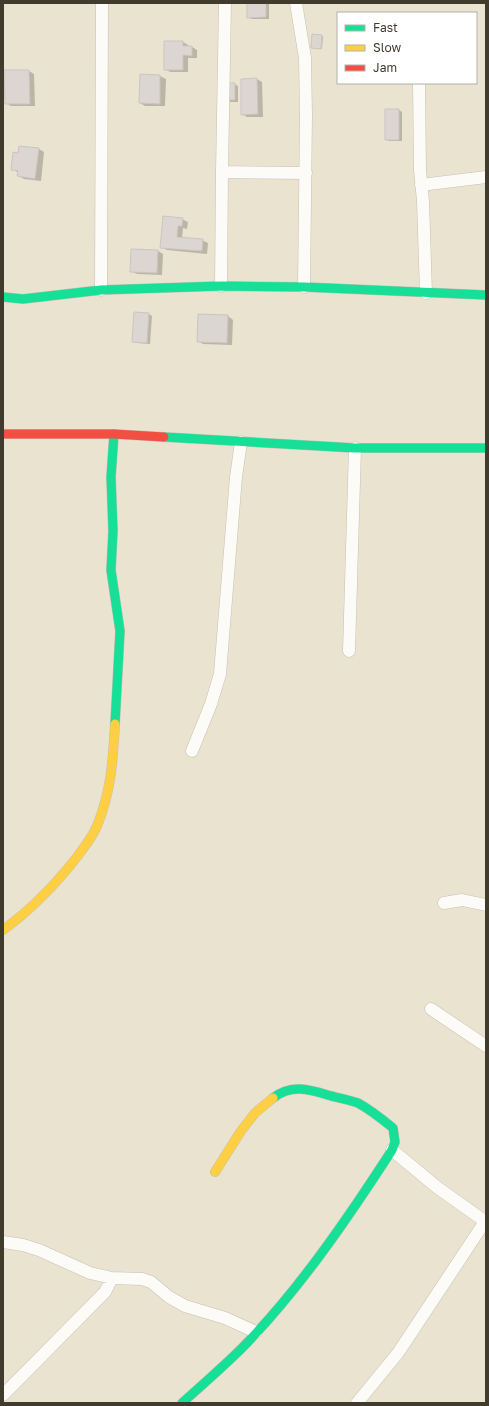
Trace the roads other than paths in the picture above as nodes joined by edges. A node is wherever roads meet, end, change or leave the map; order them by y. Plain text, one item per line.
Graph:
1 (102, 3) edge
2 (225, 3) edge
3 (296, 3) edge
4 (418, 84) edge
5 (222, 172) junction
6 (306, 173) junction
7 (486, 177) edge
8 (421, 185) junction
9 (221, 286) junction
10 (304, 287) junction
11 (101, 290) junction
12 (426, 293) junction
13 (486, 295) edge
14 (3, 297) edge
15 (114, 434) junction
16 (3, 435) edge
17 (241, 442) junction
18 (355, 448) junction
19 (486, 448) edge
20 (349, 651) dead end
21 (192, 751) dead end
22 (444, 903) dead end
23 (486, 905) edge
24 (3, 930) edge
25 (431, 1009) dead end
26 (486, 1046) edge
27 (392, 1150) junction
28 (215, 1172) dead end
29 (486, 1221) edge
30 (3, 1242) edge
31 (112, 1278) junction
32 (256, 1332) junction
33 (3, 1395) edge
34 (182, 1403) edge
35 (357, 1403) edge

1 - 11 street
2 - 5 street
3 - 6 street
4 - 8 street
5 - 6 street
5 - 9 street
6 - 10 street
7 - 8 street
8 - 12 street
9 - 10 street
9 - 11 street
10 - 12 street
11 - 14 street
12 - 13 street
15 - 16 street
15 - 17 street
15 - 24 street
17 - 18 street
17 - 21 street
18 - 19 street
18 - 20 street
22 - 23 street
25 - 26 street
27 - 28 street
27 - 29 street
27 - 32 street
29 - 35 street
30 - 31 street
31 - 32 street
31 - 33 street
32 - 34 street

